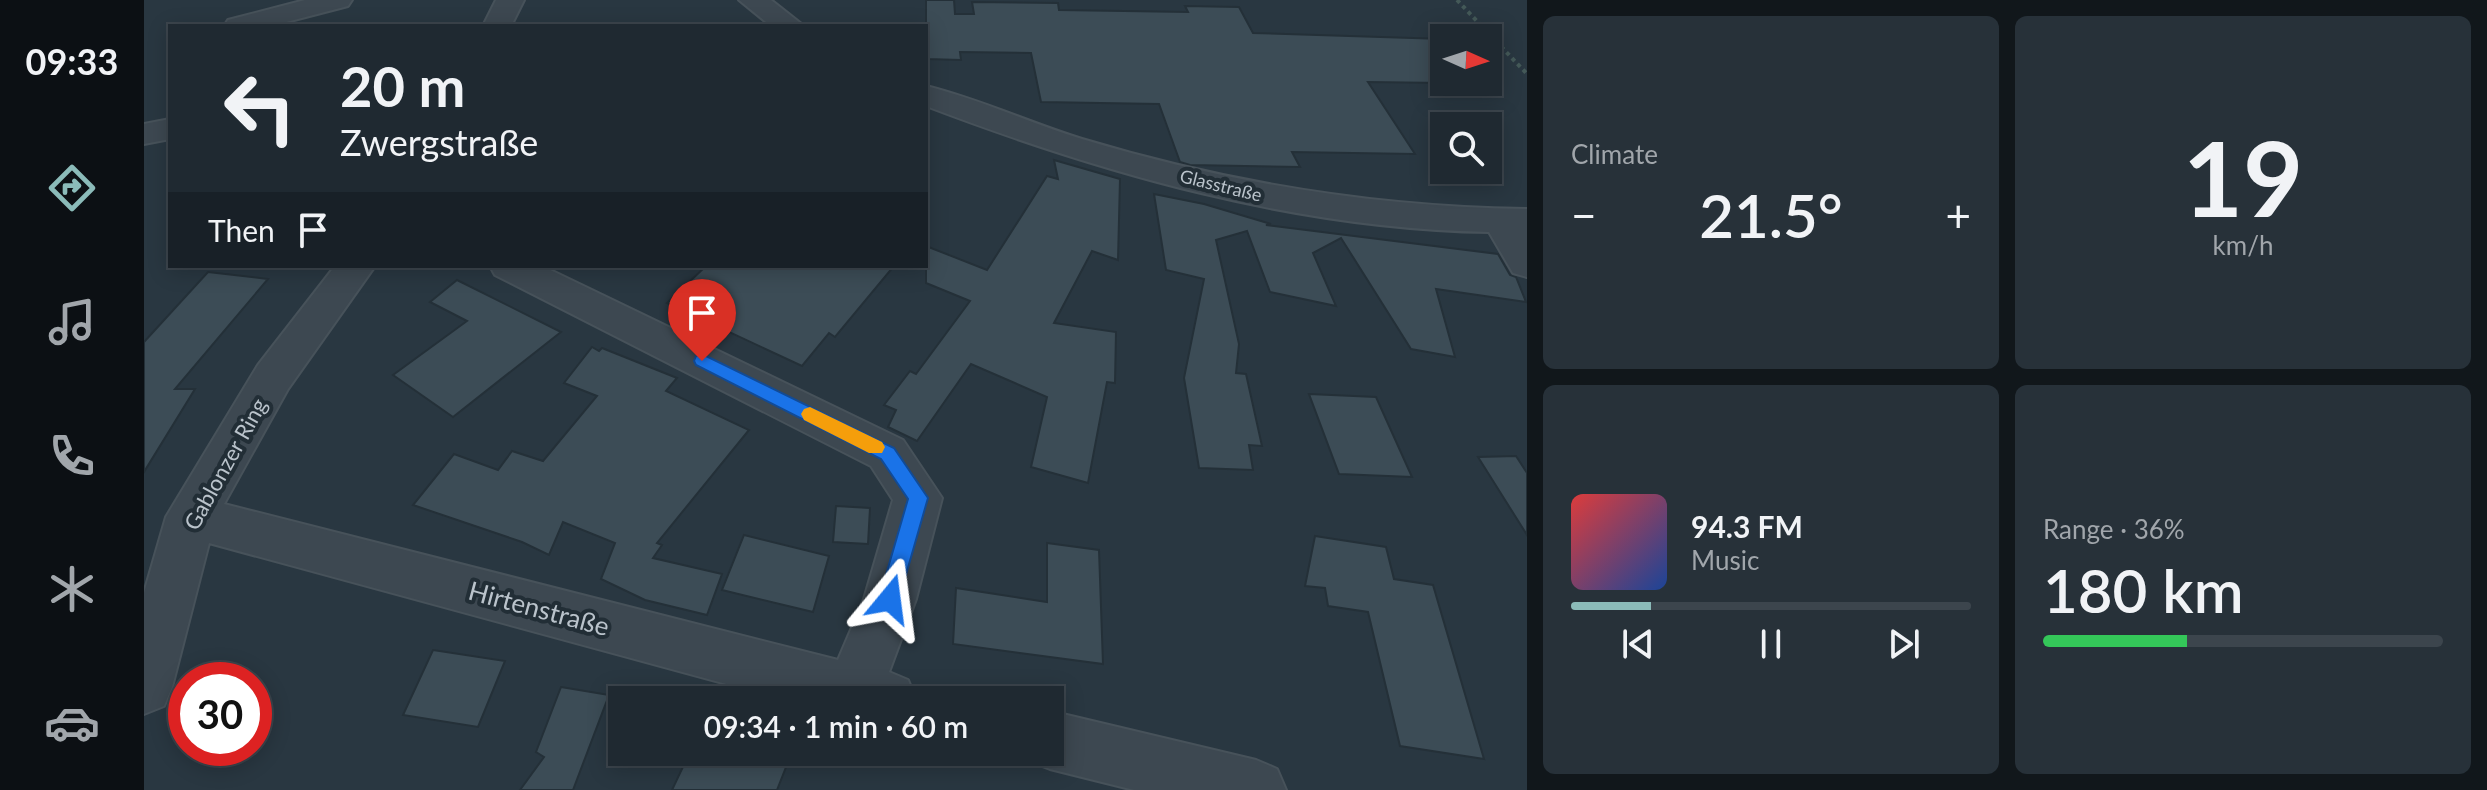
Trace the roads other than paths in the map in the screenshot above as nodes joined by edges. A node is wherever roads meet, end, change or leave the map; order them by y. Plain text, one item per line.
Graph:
1 (338, 0) edge
2 (510, 0) edge
3 (753, 0) edge
4 (246, 24) edge
5 (498, 24) edge
6 (787, 24) edge
7 (928, 96) edge
8 (168, 129) edge
9 (144, 134) edge
10 (1514, 221) edge
11 (1527, 264) edge
12 (355, 268) edge
13 (513, 268) edge
14 (191, 517) junction
15 (832, 686) edge
16 (872, 686) edge
17 (144, 687) edge
18 (1064, 743) edge
19 (1256, 790) edge

1 - 4 street
2 - 5 street
3 - 6 street
7 - 10 street, Glasstraße
8 - 9 street
10 - 11 street
12 - 14 street, Gablonzer Ring
13 - 16 street
14 - 15 street, Hirtenstraße
14 - 17 street, Gablonzer Ring
18 - 19 street

